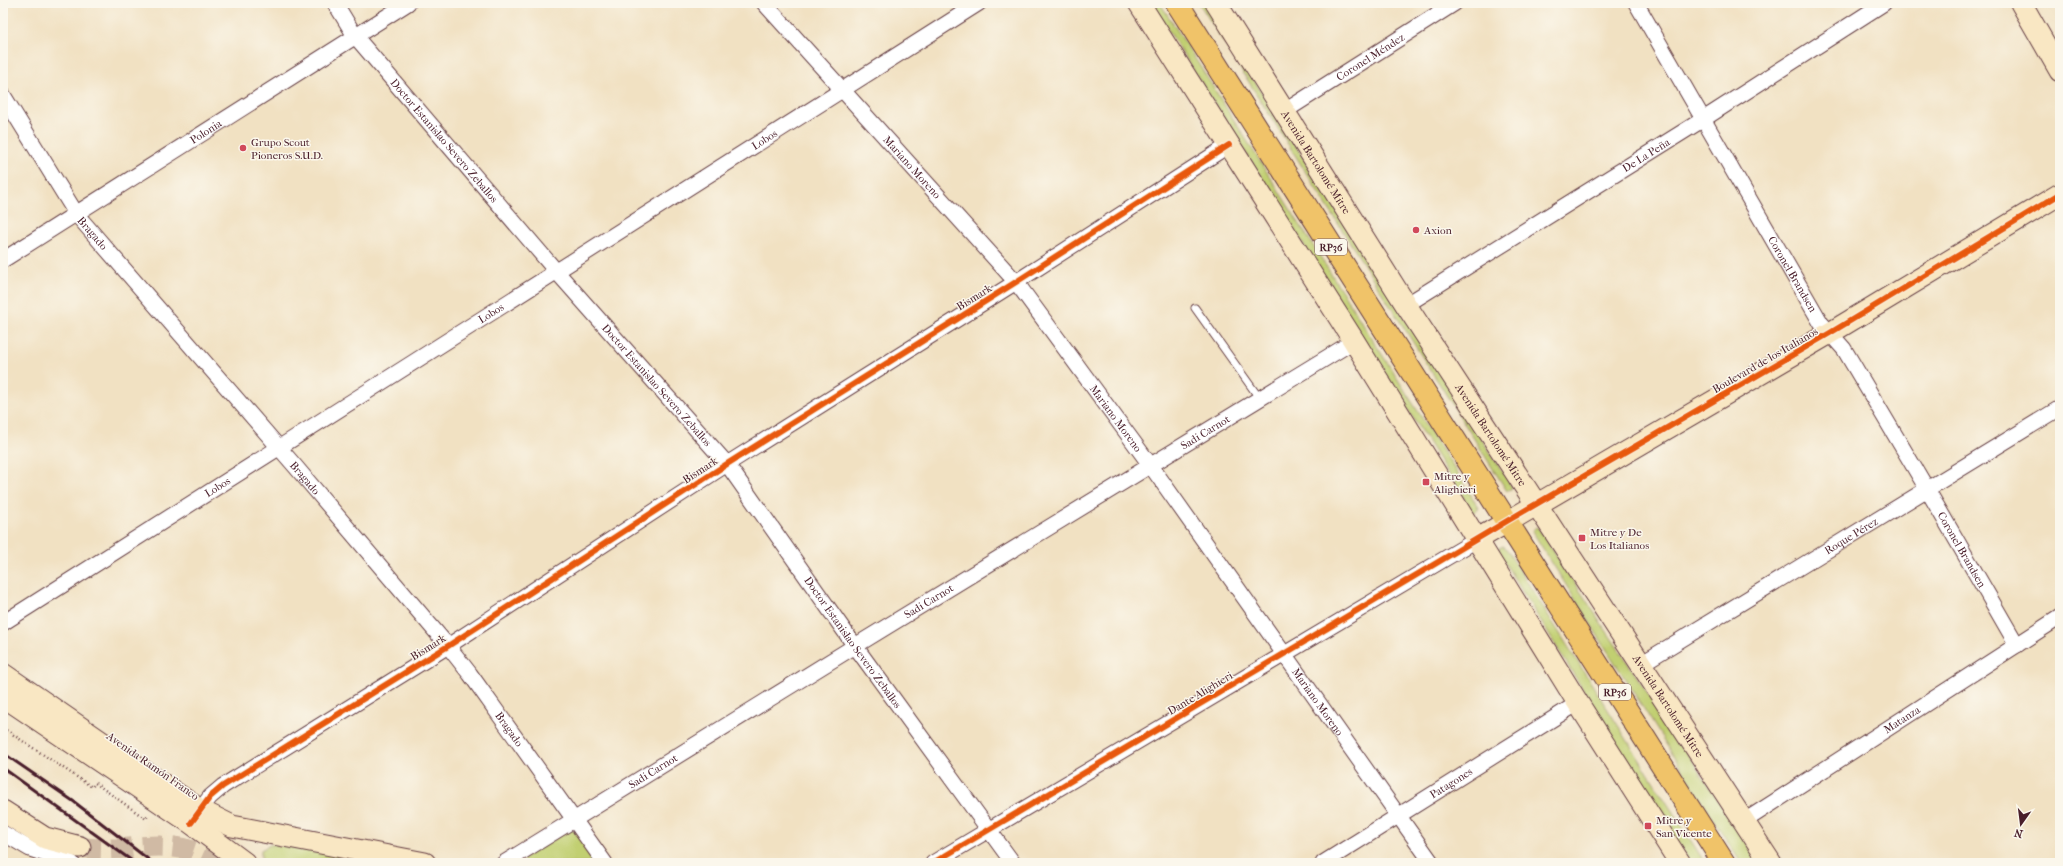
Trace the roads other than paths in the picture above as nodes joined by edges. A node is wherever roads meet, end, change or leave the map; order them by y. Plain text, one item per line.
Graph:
1 (335, 3) edge
2 (408, 3) edge
3 (764, 3) edge
4 (980, 3) edge
5 (1139, 3) edge
6 (1178, 3) edge
7 (1216, 3) edge
8 (1455, 3) edge
9 (1636, 3) edge
10 (1884, 3) edge
11 (2021, 3) edge
12 (355, 36) junction
13 (2060, 71) edge
14 (842, 90) junction
15 (3, 95) edge
16 (1285, 111) junction
17 (1702, 120) junction
18 (1228, 145) junction
19 (2060, 194) edge
20 (77, 215) junction
21 (3, 260) edge
22 (556, 271) junction
23 (1016, 282) junction
24 (1406, 305) junction
25 (1195, 308) dead end
26 (1830, 333) junction
27 (1354, 341) junction
28 (1260, 399) junction
29 (2060, 408) edge
30 (280, 449) junction
31 (727, 464) junction
32 (1151, 466) junction
33 (1927, 489) junction
34 (1536, 505) junction
35 (1507, 521) junction
36 (1478, 539) junction
37 (2060, 616) edge
38 (3, 623) edge
39 (2017, 645) junction
40 (448, 646) junction
41 (855, 646) junction
42 (1284, 655) junction
43 (1641, 664) junction
44 (3, 674) edge
45 (3, 696) edge
46 (1578, 702) junction
47 (3, 811) edge
48 (1398, 816) junction
49 (196, 817) junction
50 (575, 819) junction
51 (1743, 822) junction
52 (990, 830) junction
53 (3, 833) edge
54 (76, 855) edge
55 (245, 863) edge
56 (425, 863) edge
57 (504, 863) edge
58 (605, 863) edge
59 (933, 863) edge
60 (1014, 863) edge
61 (1324, 863) edge
62 (1432, 863) edge
63 (1679, 863) edge
64 (1724, 863) edge
65 (1771, 863) edge

1 - 12 street, Doctor Estanislao Severo Zeballos
2 - 12 street, Polonia
3 - 14 street, Mariano Moreno
4 - 14 street, Lobos
5 - 18 street
6 - 35 main road, RP36
7 - 16 street, Avenida Bartolomé Mitre
8 - 16 street, Coronel Méndez
9 - 17 street, Coronel Brandsen
10 - 17 street, De La Peña
11 - 13 street
12 - 20 street, Polonia
12 - 22 street, Doctor Estanislao Severo Zeballos
14 - 22 street, Lobos
14 - 23 street, Mariano Moreno
15 - 20 street, Bragado
16 - 24 street, Avenida Bartolomé Mitre
17 - 24 street, De La Peña
17 - 26 street, Coronel Brandsen
18 - 23 street, Bismark
18 - 27 street
19 - 26 street, Boulevard de los Italianos
20 - 21 street, Polonia
20 - 30 street, Bragado
22 - 30 street, Lobos
22 - 31 street, Doctor Estanislao Severo Zeballos
23 - 31 street, Bismark
23 - 32 street, Mariano Moreno
24 - 34 street, Avenida Bartolomé Mitre
25 - 28 lane
26 - 33 street, Coronel Brandsen
26 - 34 street, Boulevard de los Italianos
27 - 28 street, Sadi Carnot
27 - 36 street
28 - 32 street, Sadi Carnot
29 - 33 street, Roque Pérez
30 - 38 street, Lobos
30 - 40 street, Bragado
31 - 40 street, Bismark
31 - 41 street, Doctor Estanislao Severo Zeballos
32 - 41 street, Sadi Carnot
32 - 42 street, Mariano Moreno
33 - 39 street, Coronel Brandsen
33 - 43 street, Roque Pérez
34 - 35 street, Boulevard de los Italianos
34 - 43 street, Avenida Bartolomé Mitre
35 - 36 street, Boulevard de los Italianos
35 - 64 main road, RP36
36 - 42 street, Dante Alighieri
36 - 46 street
37 - 39 street, Matanza
39 - 51 street, Matanza
40 - 49 street, Bismark
40 - 50 street, Bragado
41 - 50 street, Sadi Carnot
41 - 52 street, Doctor Estanislao Severo Zeballos
42 - 48 street, Mariano Moreno
42 - 52 street, Dante Alighieri
43 - 51 street, Avenida Bartolomé Mitre
44 - 49 street, Avenida Ramón Franco
45 - 49 street, Avenida Ramón Franco
46 - 48 street, Patagones
46 - 63 street
47 - 54 street
48 - 61 street, Patagones
48 - 62 street, Mariano Moreno
49 - 55 street, Avenida Ramón Franco
49 - 56 street, Avenida Ramón Franco
50 - 57 street, Sadi Carnot
50 - 58 street, Bragado
51 - 65 street, Avenida Bartolomé Mitre
52 - 59 street, Dante Alighieri
52 - 60 street, Doctor Estanislao Severo Zeballos
53 - 54 street

